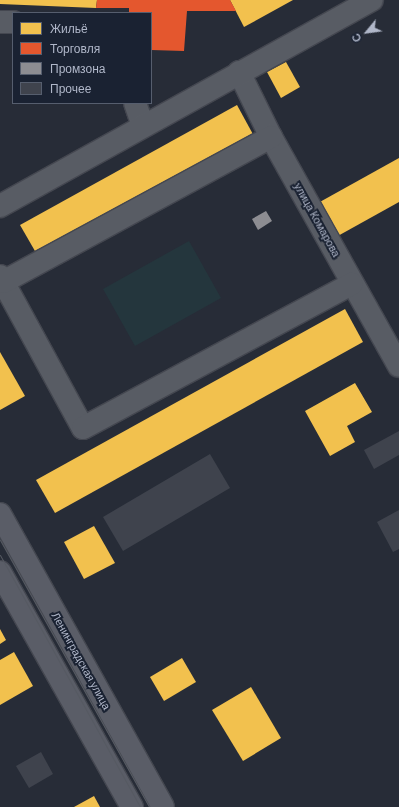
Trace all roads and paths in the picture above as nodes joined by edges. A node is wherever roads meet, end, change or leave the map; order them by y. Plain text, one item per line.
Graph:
1 (372, 0) edge
2 (0, 22) edge
3 (12, 22) edge
4 (239, 72) junction
5 (135, 104) edge
6 (143, 126) junction
7 (272, 137) junction
8 (0, 206) edge
9 (2, 279) edge
10 (352, 284) junction
11 (399, 366) edge
12 (0, 514) edge
13 (0, 574) edge
14 (132, 807) edge
15 (163, 807) edge

1 - 4 street
2 - 3 street
4 - 6 street
4 - 7 street, улица Комарова
5 - 6 street
6 - 8 street
7 - 9 street
7 - 10 street, улица Комарова
9 - 10 street
10 - 11 street, улица Комарова
12 - 15 main road, Ленинградская улица
13 - 14 main road

